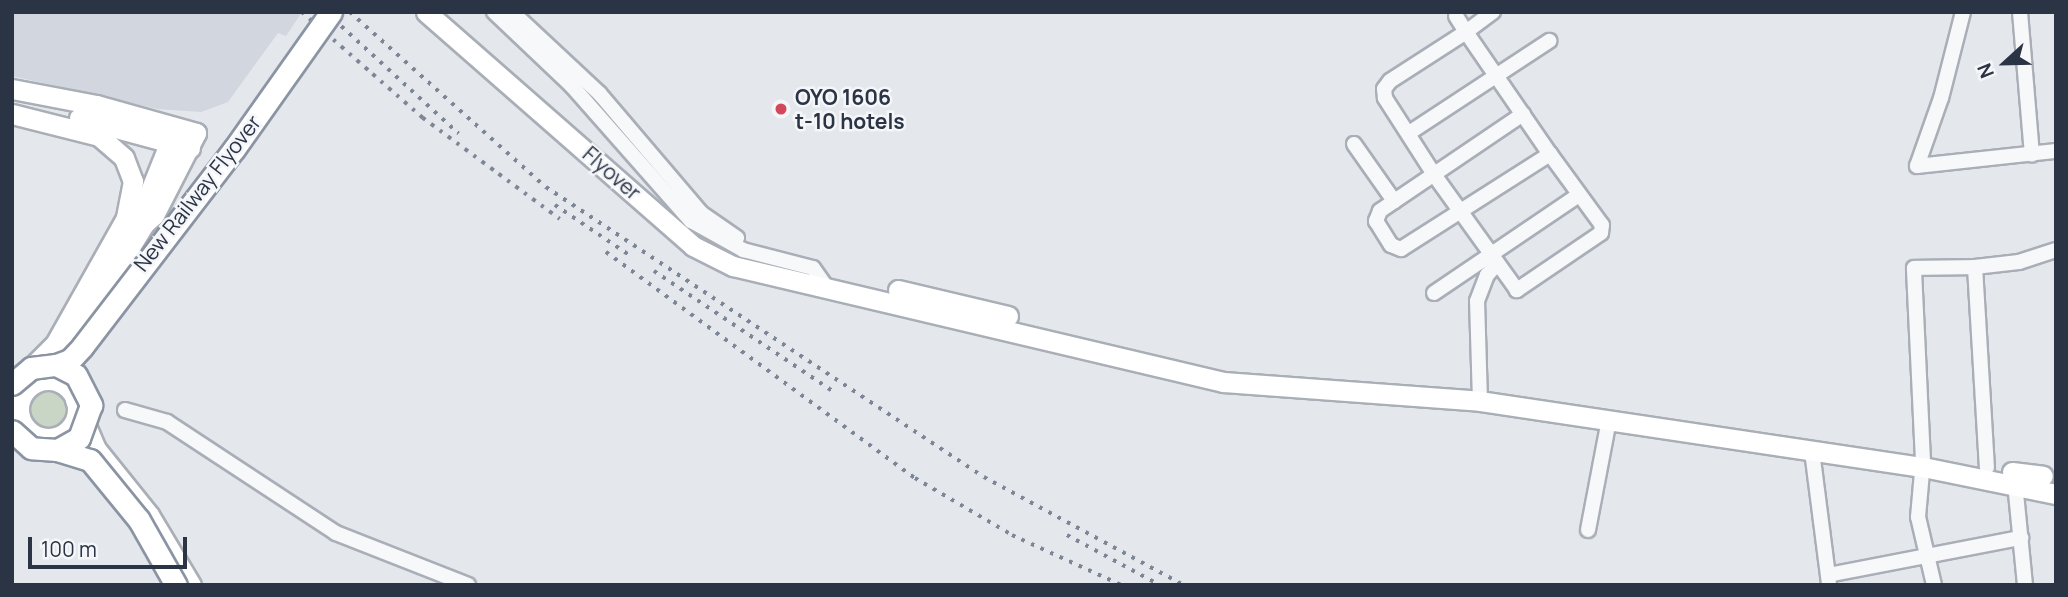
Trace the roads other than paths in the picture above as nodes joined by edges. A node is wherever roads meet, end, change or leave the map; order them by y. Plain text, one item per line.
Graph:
1 (331, 12) edge
2 (341, 12) edge
3 (426, 12) edge
4 (438, 12) edge
5 (494, 12) edge
6 (512, 12) edge
7 (1493, 12) edge
8 (1963, 12) edge
9 (2020, 12) edge
10 (1456, 16) dead end
11 (1466, 32) junction
12 (1549, 41) dead end
13 (1496, 76) junction
14 (12, 89) edge
15 (12, 105) edge
16 (12, 114) edge
17 (1523, 114) junction
18 (174, 133) junction
19 (1409, 133) junction
20 (1354, 144) dead end
21 (2056, 151) edge
22 (2032, 154) junction
23 (1550, 155) junction
24 (1435, 176) junction
25 (1578, 195) junction
26 (1394, 201) junction
27 (1460, 212) junction
28 (144, 224) junction
29 (2056, 250) edge
30 (1493, 260) junction
31 (1975, 267) junction
32 (811, 277) junction
33 (1434, 293) dead end
34 (80, 347) junction
35 (56, 365) junction
36 (22, 385) edge
37 (73, 397) junction
38 (1481, 399) junction
39 (125, 410) dead end
40 (1609, 420) junction
41 (86, 428) junction
42 (27, 438) edge
43 (1812, 451) junction
44 (1923, 464) junction
45 (1987, 468) junction
46 (2015, 483) junction
47 (2048, 484) edge
48 (1588, 530) dead end
49 (2021, 538) junction
50 (1927, 558) junction
51 (1828, 580) edge
52 (170, 585) edge
53 (176, 585) edge
54 (183, 585) edge
55 (191, 585) edge
56 (468, 585) edge
57 (1934, 585) edge
58 (2025, 585) edge

1 - 35 highway, New Railway Flyover, bridge
2 - 34 highway, New Railway Flyover, bridge
3 - 32 main road, Flyover
4 - 32 main road, Flyover
5 - 32 street
6 - 32 street
7 - 11 street
8 - 22 street
9 - 22 street
10 - 11 street
11 - 13 street
11 - 19 street
12 - 13 street
13 - 17 street
13 - 19 street
14 - 18 main road
15 - 18 main road
16 - 36 main road
17 - 23 street
17 - 24 street
18 - 28 main road
18 - 28 main road
19 - 24 street
20 - 26 street
21 - 22 street
23 - 25 street
23 - 27 street
24 - 26 street
24 - 27 street
25 - 30 street
25 - 30 street
26 - 27 street
27 - 30 street
28 - 34 main road
29 - 31 street
30 - 33 street
30 - 38 street
31 - 44 street
31 - 45 street
32 - 38 main road
34 - 36 main road
34 - 37 main road
35 - 36 highway, bridge
35 - 41 highway, bridge
36 - 37 main road
36 - 42 main road
37 - 42 main road
37 - 55 main road
38 - 40 main road
38 - 44 main road
39 - 56 street
40 - 43 main road
40 - 48 street
41 - 42 highway, bridge
41 - 54 highway
42 - 52 main road
42 - 53 highway, bridge
43 - 44 main road
43 - 51 street
44 - 45 main road
44 - 46 main road
44 - 50 street
45 - 47 main road
46 - 47 main road
46 - 49 street
49 - 50 street
49 - 58 street
50 - 51 street
50 - 57 street

